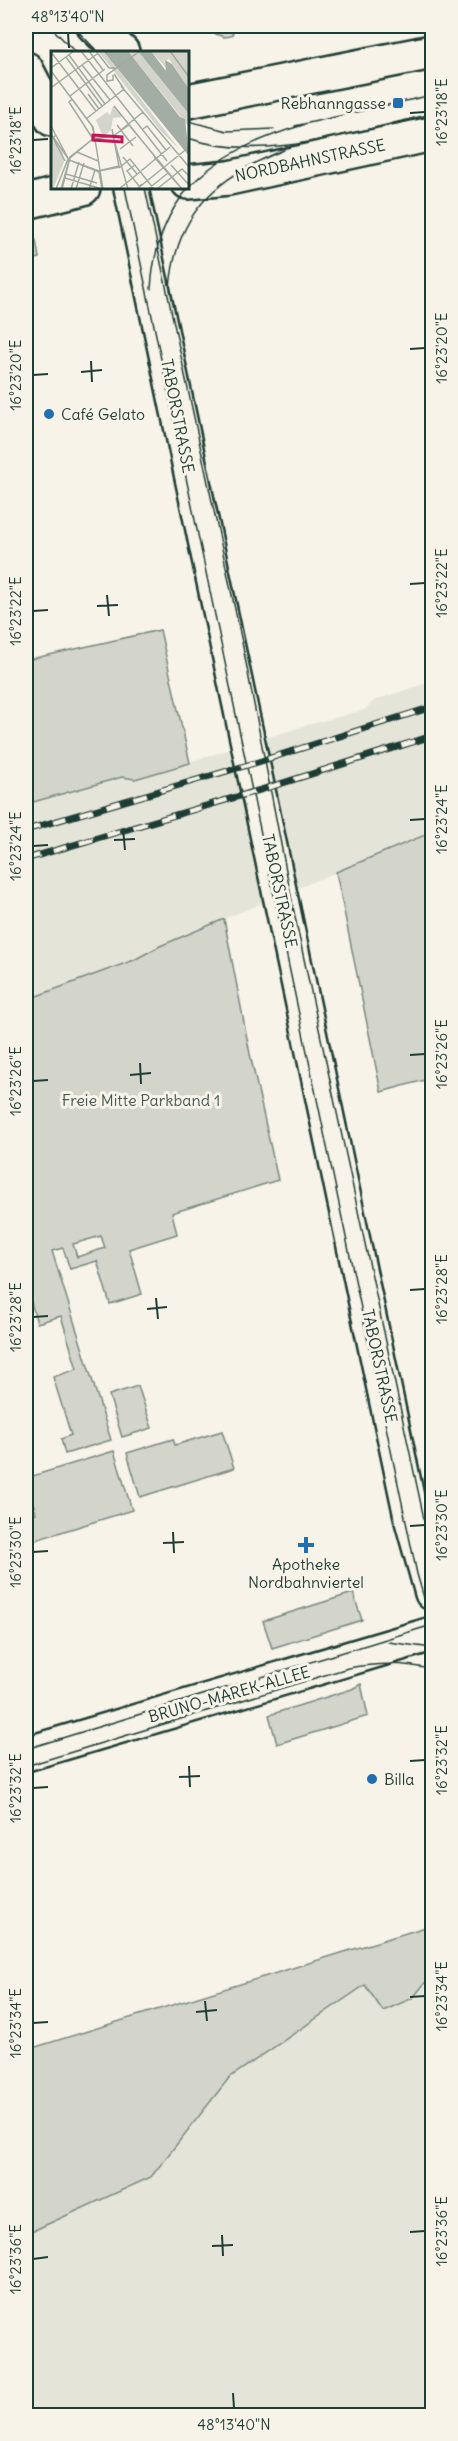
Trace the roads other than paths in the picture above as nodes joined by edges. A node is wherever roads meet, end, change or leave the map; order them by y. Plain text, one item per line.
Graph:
1 (94, 26) edge
2 (121, 51) edge
3 (432, 52) edge
4 (26, 69) edge
5 (189, 101) edge
6 (51, 117) edge
7 (432, 134) edge
8 (189, 182) edge
9 (79, 189) edge
10 (131, 189) edge
11 (26, 202) edge
12 (432, 1593) edge
13 (432, 1634) edge
14 (26, 1754) edge

1 - 2 street
3 - 5 street
4 - 6 street
7 - 8 street, NORDBAHNSTRASSE
9 - 11 street
10 - 12 street, TABORSTRASSE
13 - 14 street, BRUNO-MAREK-ALLEE

